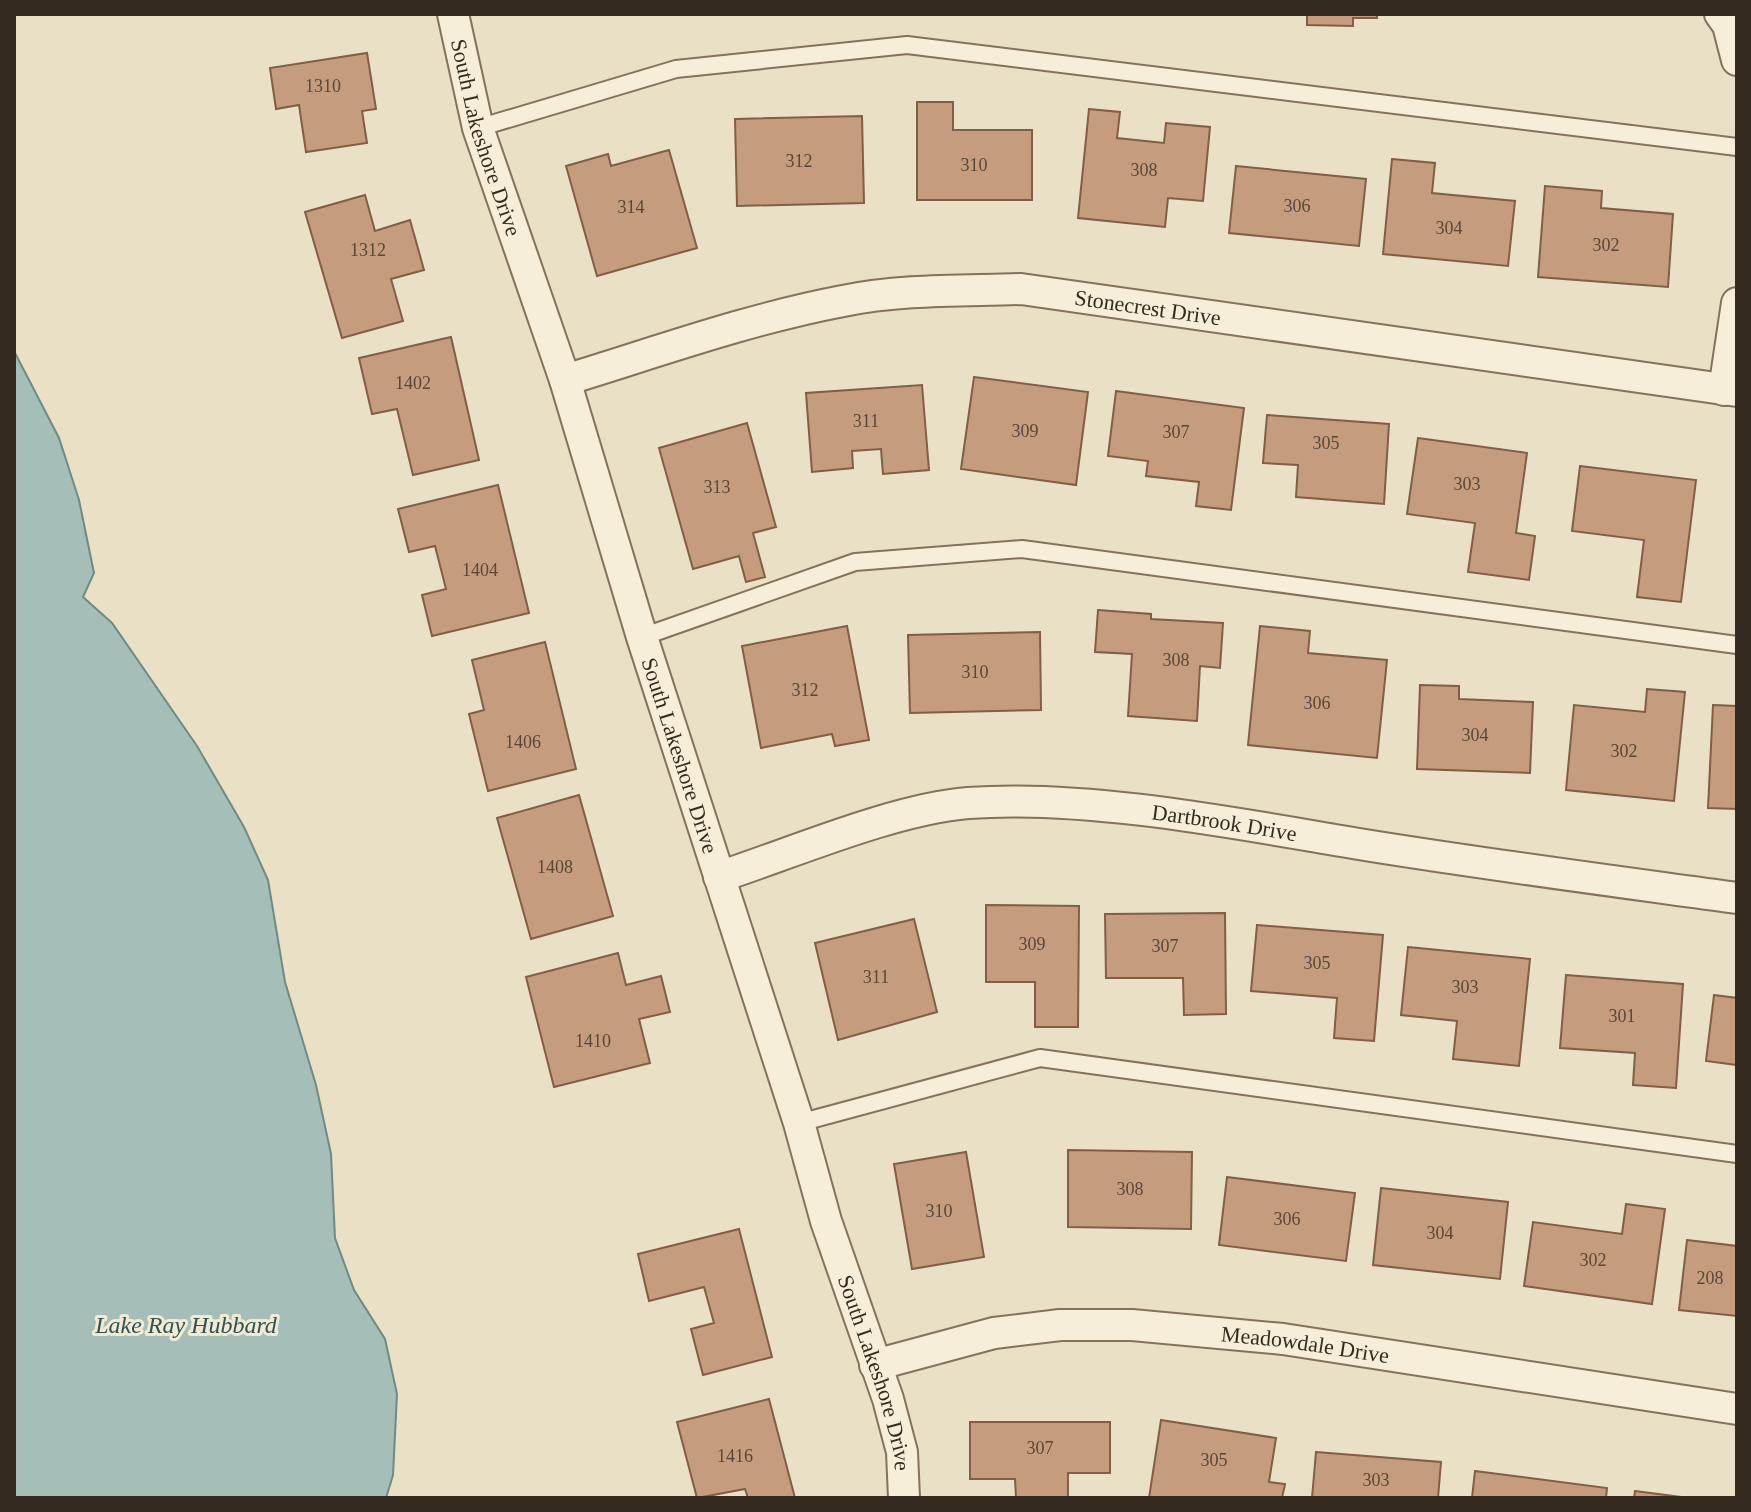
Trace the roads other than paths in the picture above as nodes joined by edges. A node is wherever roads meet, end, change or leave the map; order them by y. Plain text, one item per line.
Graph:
1 (453, 14) edge
2 (1729, 21) edge
3 (1737, 60) edge
4 (478, 128) junction
5 (1737, 147) edge
6 (1737, 303) edge
7 (565, 380) junction
8 (1731, 390) edge
9 (642, 637) junction
10 (1737, 645) edge
11 (719, 877) junction
12 (1737, 898) edge
13 (799, 1123) junction
14 (1737, 1154) edge
15 (875, 1365) junction
16 (1737, 1409) edge
17 (904, 1498) edge

1 - 4 street, South Lakeshore Drive
2 - 3 street
4 - 5 lane
4 - 7 street, South Lakeshore Drive
6 - 8 street
7 - 8 street, Stonecrest Drive
7 - 9 street, South Lakeshore Drive
9 - 10 lane
9 - 11 street, South Lakeshore Drive
11 - 12 street, Dartbrook Drive
11 - 13 street, South Lakeshore Drive
13 - 14 lane
13 - 15 street, South Lakeshore Drive
15 - 16 street, Meadowdale Drive
15 - 17 street, South Lakeshore Drive

